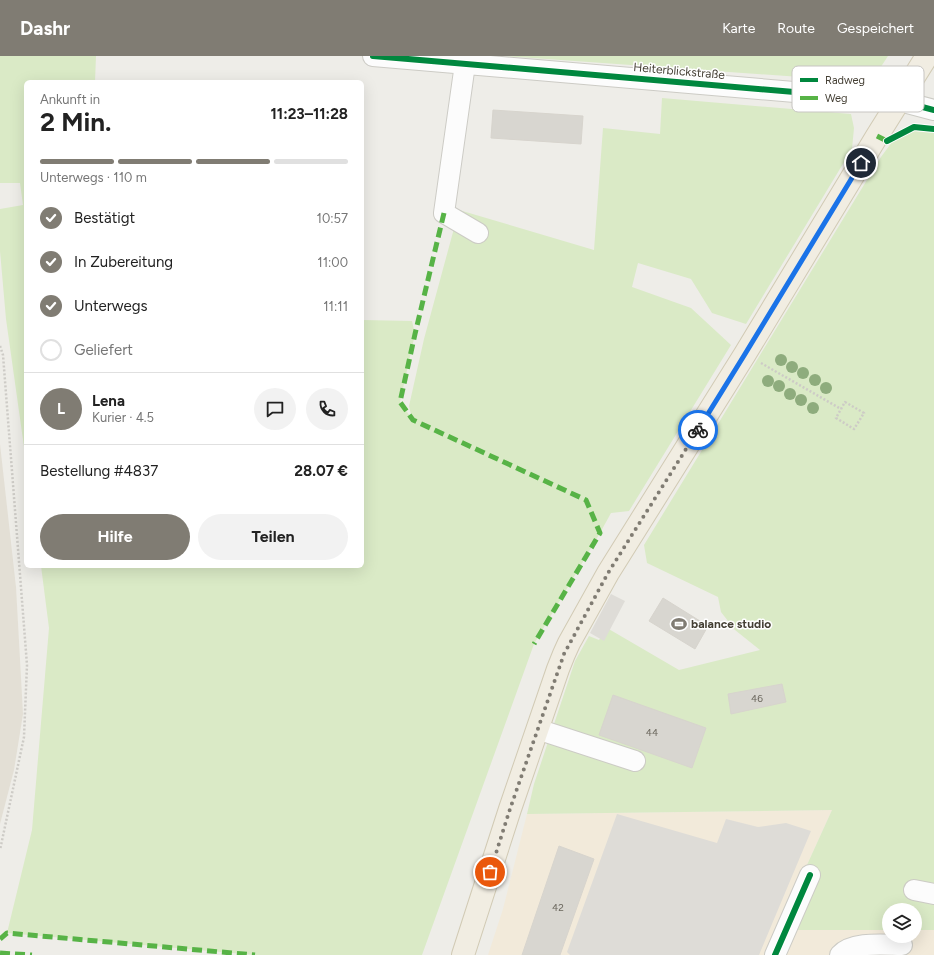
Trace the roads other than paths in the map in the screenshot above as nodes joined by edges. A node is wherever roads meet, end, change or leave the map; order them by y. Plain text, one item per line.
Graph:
1 (373, 56) edge
2 (927, 56) edge
3 (465, 64) junction
4 (921, 66) edge
5 (792, 92) edge
6 (924, 107) edge
7 (934, 110) edge
8 (893, 112) edge
9 (478, 233) dead end
10 (537, 729) junction
11 (634, 761) dead end
12 (810, 875) dead end
13 (914, 890) dead end
14 (934, 894) edge
15 (902, 945) dead end
16 (463, 955) edge
17 (775, 955) edge
18 (840, 955) edge

1 - 3 street, Heiterblickstraße
2 - 4 main road
3 - 5 street, Heiterblickstraße
3 - 9 street
6 - 7 street, Heiterblickstraße
8 - 10 main road
10 - 11 street
10 - 16 main road
12 - 17 street
13 - 14 street
15 - 18 street

